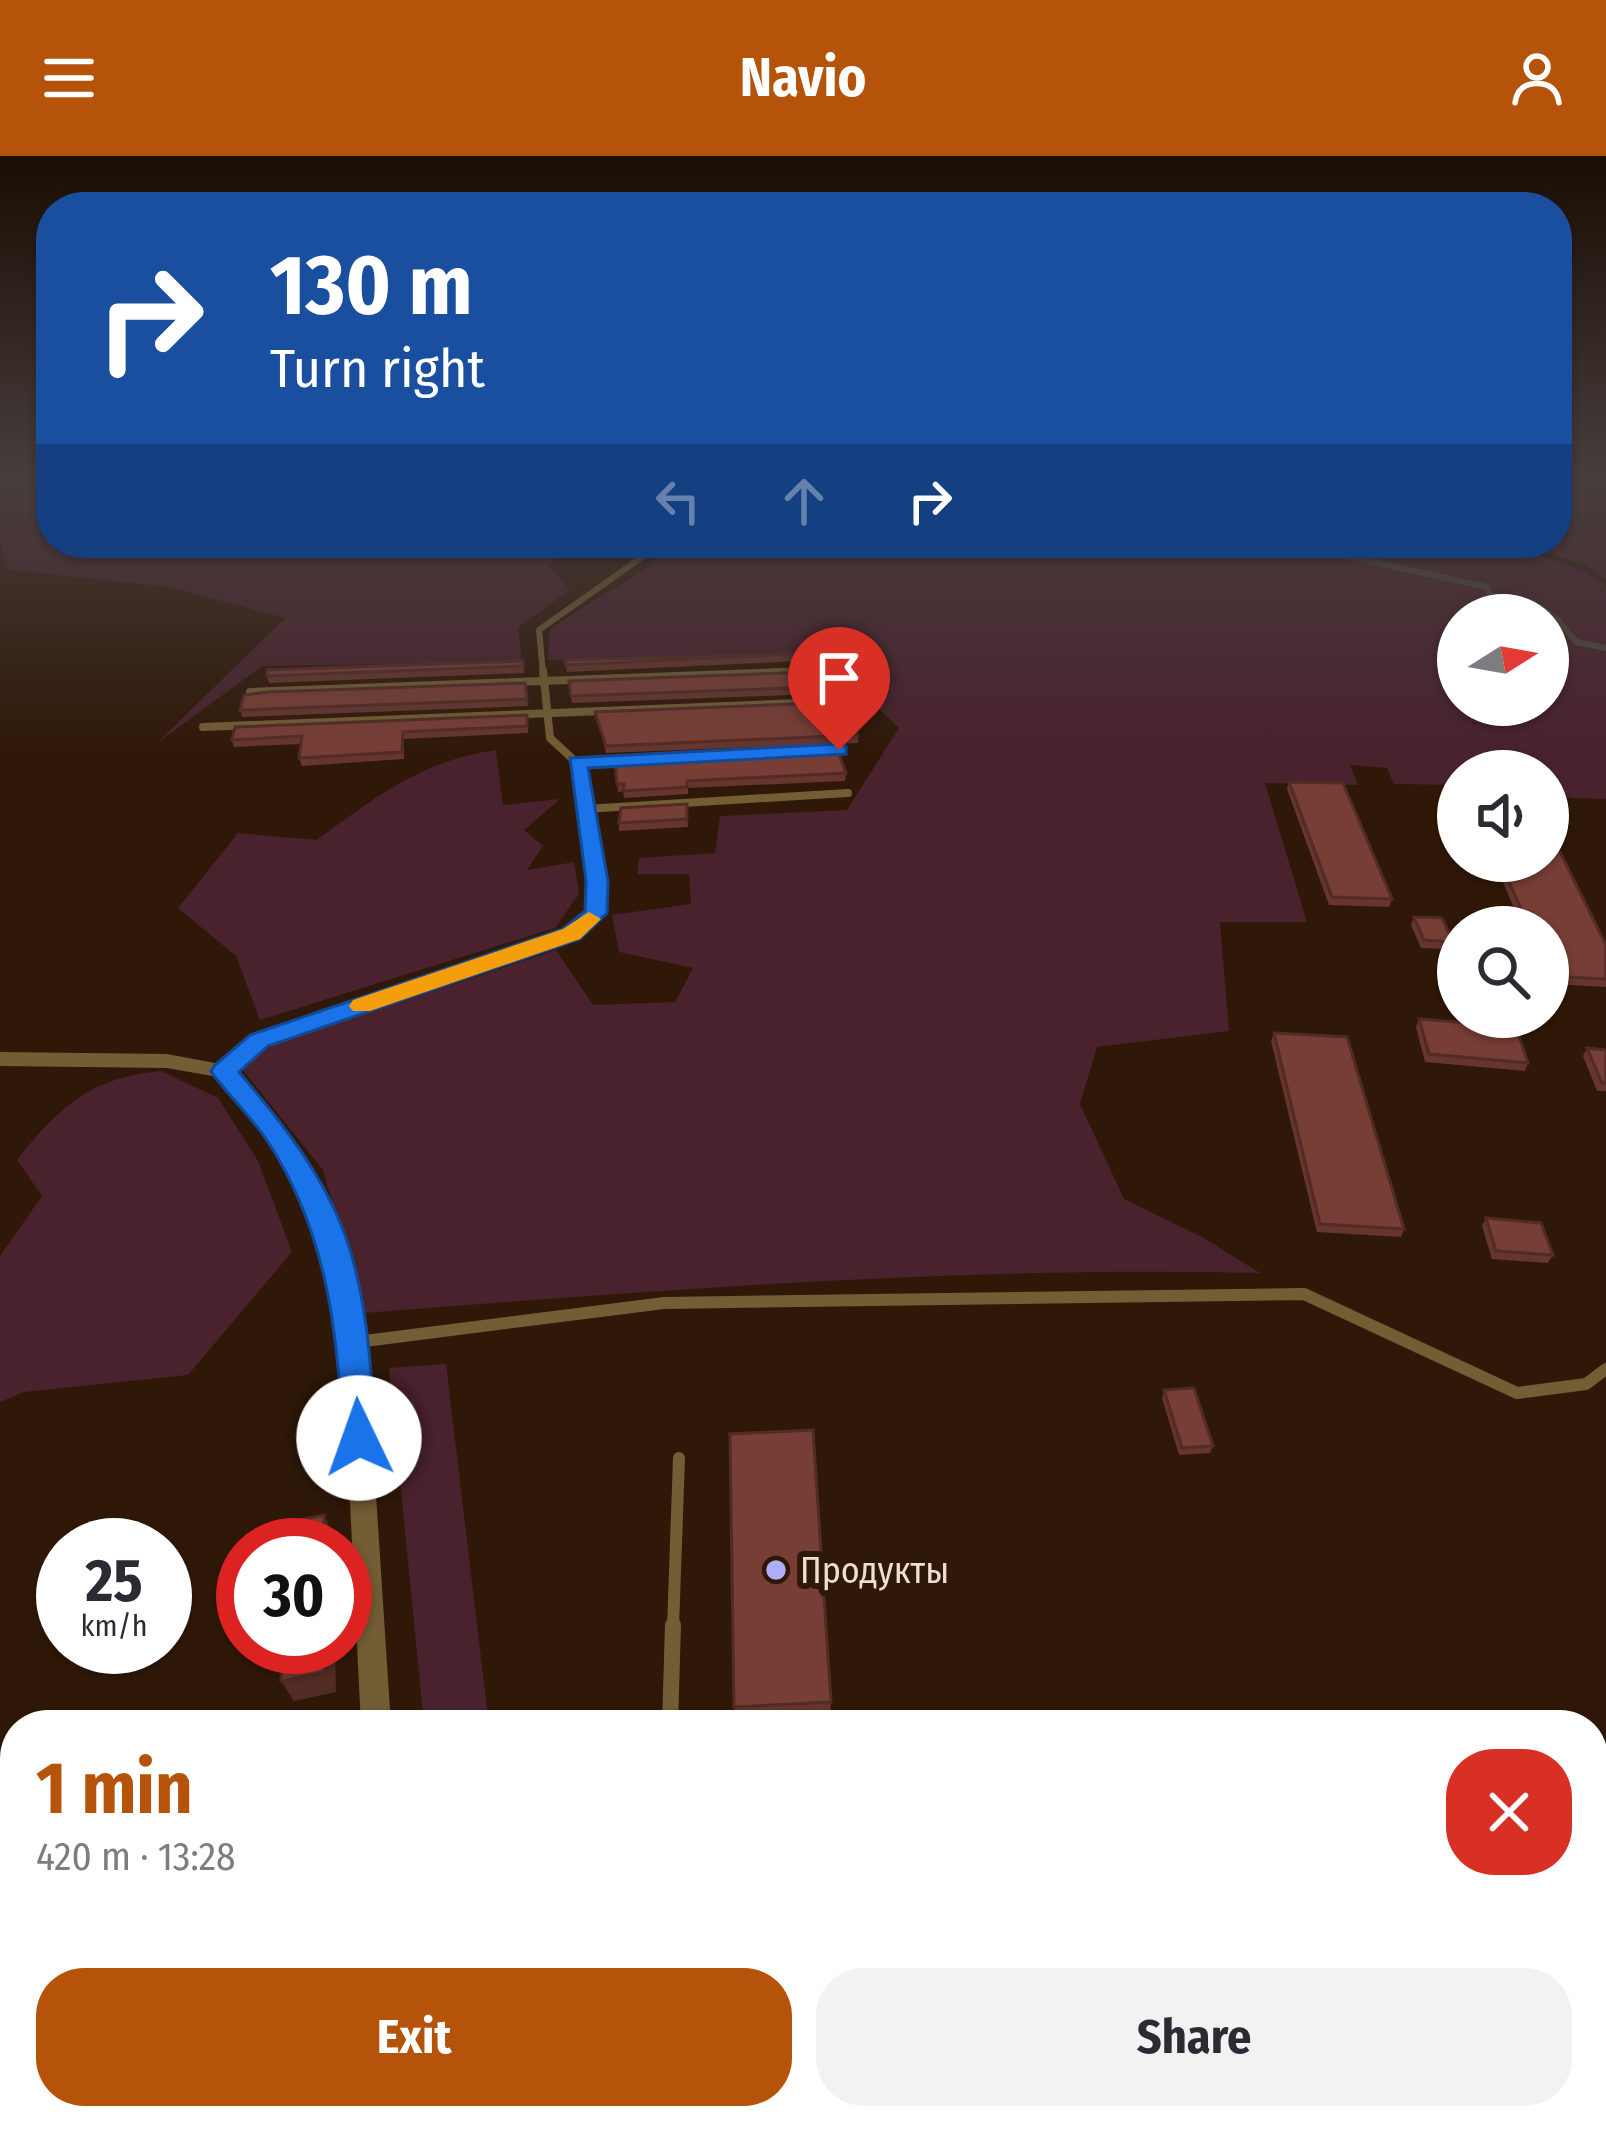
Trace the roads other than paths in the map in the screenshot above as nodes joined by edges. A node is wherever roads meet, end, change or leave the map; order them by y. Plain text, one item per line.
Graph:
1 (633, 570) edge
2 (809, 671) edge
3 (542, 681) junction
4 (250, 692) edge
5 (850, 701) dead end
6 (547, 713) junction
7 (203, 727) dead end
8 (839, 750) edge
9 (577, 763) junction
10 (848, 793) dead end
11 (585, 809) junction
12 (0, 1059) edge
13 (224, 1071) junction
14 (354, 1342) junction
15 (1606, 1369) edge
16 (679, 1458) dead end
17 (375, 1710) edge
18 (671, 1710) edge

1 - 3 lane
2 - 3 lane
3 - 4 lane
3 - 6 lane
5 - 6 lane
6 - 7 lane
6 - 9 lane
8 - 9 lane
9 - 11 lane
10 - 11 lane
11 - 13 lane
12 - 13 street
13 - 14 street
14 - 15 lane
14 - 17 street
16 - 18 lane

